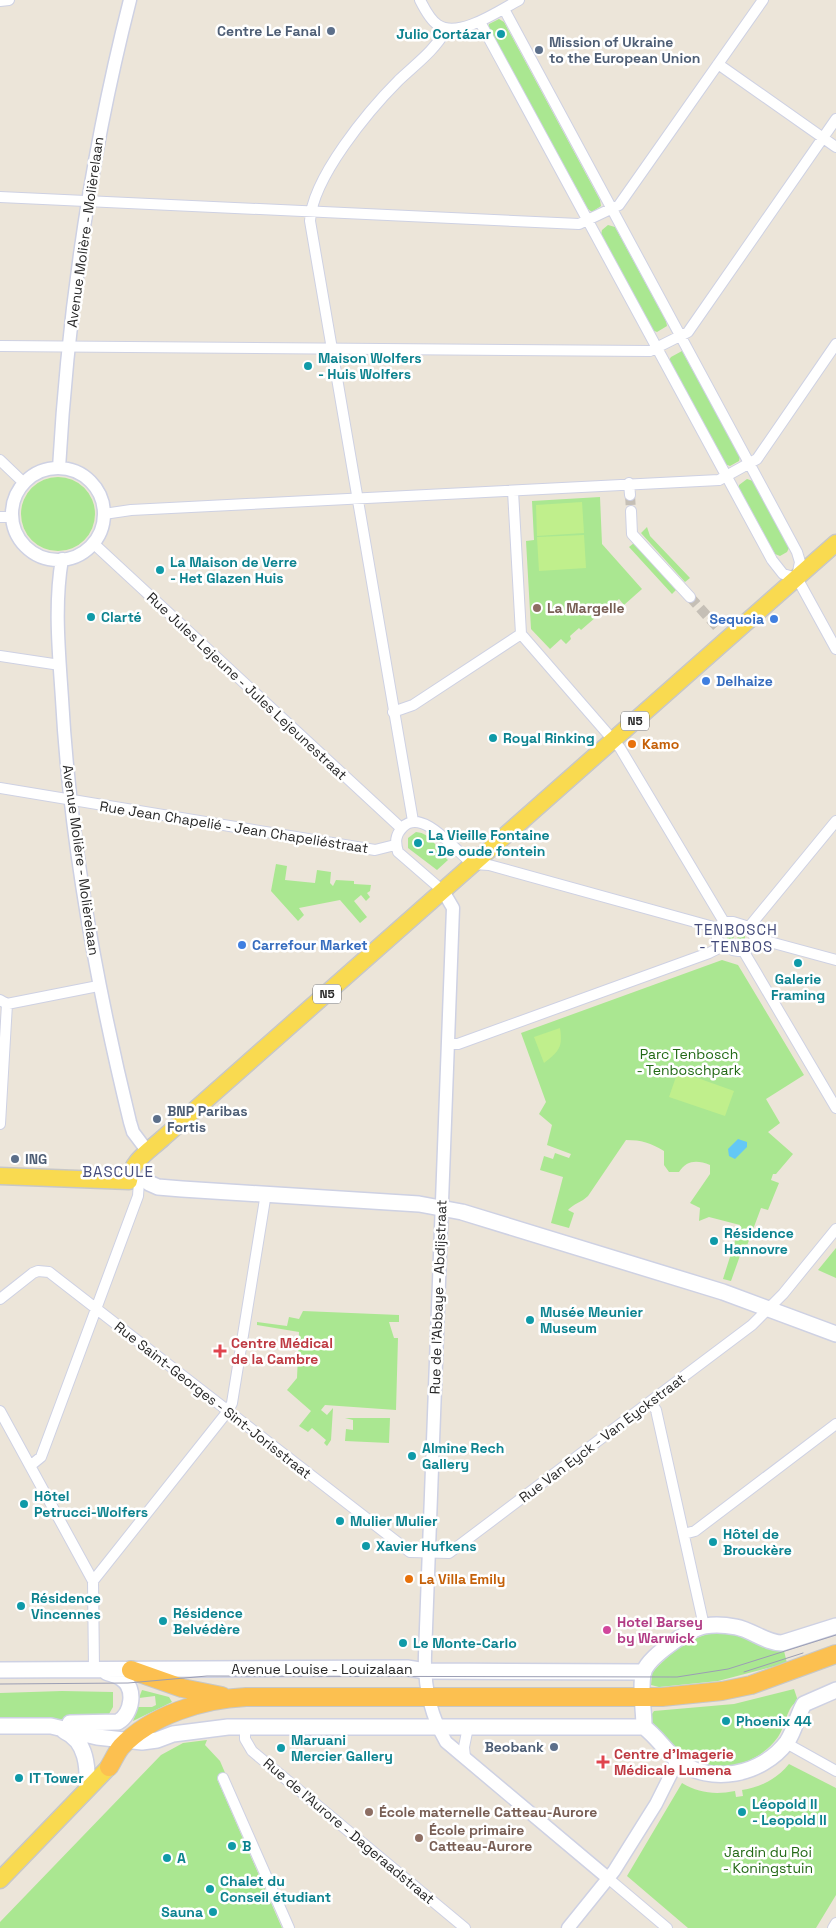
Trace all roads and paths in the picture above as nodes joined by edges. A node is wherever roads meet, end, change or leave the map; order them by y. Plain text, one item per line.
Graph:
1 (9, 0) edge
2 (130, 0) edge
3 (420, 0) edge
4 (519, 0) edge
5 (763, 0) edge
6 (0, 1) edge
7 (504, 9) junction
8 (480, 22) junction
9 (446, 30) junction
10 (718, 64) junction
11 (836, 118) edge
12 (822, 138) junction
13 (836, 147) edge
14 (0, 197) edge
15 (88, 202) junction
16 (612, 209) junction
17 (310, 212) junction
18 (589, 221) junction
19 (681, 336) junction
20 (836, 344) edge
21 (0, 346) edge
22 (69, 347) junction
23 (657, 348) junction
24 (330, 350) junction
25 (0, 460) edge
26 (749, 463) junction
27 (59, 468) junction
28 (728, 475) junction
29 (24, 483) junction
30 (629, 484) junction
31 (513, 491) junction
32 (630, 496) tunnel mouth
33 (356, 498) junction
34 (631, 511) tunnel mouth
35 (104, 514) junction
36 (6, 517) edge
37 (93, 543) junction
38 (836, 543) edge
39 (62, 559) junction
40 (797, 578) junction
41 (690, 598) tunnel mouth
42 (521, 634) junction
43 (836, 649) edge
44 (0, 656) edge
45 (60, 665) junction
46 (393, 712) junction
47 (614, 740) junction
48 (0, 788) edge
49 (71, 800) junction
50 (413, 821) junction
51 (836, 821) edge
52 (401, 828) junction
53 (396, 845) junction
54 (473, 864) junction
55 (443, 891) junction
56 (721, 925) junction
57 (749, 927) junction
58 (755, 938) junction
59 (723, 946) junction
60 (744, 952) junction
61 (836, 960) edge
62 (98, 986) junction
63 (4, 1002) edge
64 (449, 1044) junction
65 (836, 1108) edge
66 (0, 1124) edge
67 (148, 1152) junction
68 (0, 1176) edge
69 (139, 1182) junction
70 (266, 1193) junction
71 (441, 1208) junction
72 (836, 1229) edge
73 (0, 1299) edge
74 (769, 1308) junction
75 (97, 1309) junction
76 (836, 1334) edge
77 (650, 1402) junction
78 (0, 1411) edge
79 (228, 1411) junction
80 (836, 1424) edge
81 (30, 1466) junction
82 (684, 1534) junction
83 (429, 1553) junction
84 (93, 1581) junction
85 (704, 1626) junction
86 (836, 1626) edge
87 (836, 1654) edge
88 (836, 1666) edge
89 (0, 1670) edge
90 (97, 1670) junction
91 (131, 1670) junction
92 (426, 1670) junction
93 (644, 1672) junction
94 (836, 1690) edge
95 (232, 1698) junction
96 (430, 1701) junction
97 (643, 1702) junction
98 (0, 1726) edge
99 (51, 1726) junction
100 (245, 1727) junction
101 (468, 1727) junction
102 (644, 1727) junction
103 (438, 1728) junction
104 (135, 1741) junction
105 (786, 1743) junction
106 (465, 1757) junction
107 (677, 1760) junction
108 (109, 1767) joint
109 (836, 1771) edge
110 (223, 1778) dead end
111 (87, 1789) junction
112 (609, 1879) junction
113 (0, 1880) edge
114 (836, 1924) edge
115 (289, 1928) edge
116 (465, 1928) edge
117 (568, 1928) edge
118 (668, 1928) edge
119 (833, 1928) edge

1 - 6 street
2 - 15 street, Avenue Molière - Molièrelaan
3 - 9 street
4 - 7 street
5 - 10 street
7 - 8 street
7 - 16 street
8 - 9 street
8 - 18 street
9 - 17 street
10 - 12 street
10 - 16 street
11 - 12 street
12 - 13 street
12 - 19 street
14 - 15 street
15 - 17 street
15 - 22 street, Avenue Molière - Molièrelaan
16 - 18 street
16 - 19 street
17 - 18 street
17 - 24 street
18 - 23 street
19 - 23 street
19 - 26 street
20 - 26 street
21 - 22 street
22 - 24 street
22 - 27 street, Avenue Molière - Molièrelaan
23 - 24 street
23 - 28 street
24 - 33 street
25 - 29 street
26 - 28 street
26 - 40 street
27 - 29 street
27 - 35 street
28 - 30 street
28 - 40 street
29 - 36 street
30 - 31 street
30 - 32 street
31 - 33 street
31 - 42 street
33 - 35 street
33 - 46 street
34 - 41 street
35 - 37 street
36 - 39 street
37 - 39 street
37 - 52 street, Rue Jules Lejeune - Jules Lejeunestraat
38 - 40 main road, N5
39 - 45 street, Avenue Molière - Molièrelaan
40 - 43 street
40 - 47 main road, N5
42 - 46 street
42 - 47 street
44 - 45 street
45 - 49 street, Avenue Molière - Molièrelaan
46 - 50 street
47 - 54 main road, N5
47 - 56 street
48 - 49 street, Rue Jean Chapelié - Jean Chapeliéstraat
49 - 53 street, Rue Jean Chapelié - Jean Chapeliéstraat
49 - 62 street, Avenue Molière - Molièrelaan
50 - 52 street
50 - 54 street
51 - 57 street
52 - 53 street
53 - 55 street
54 - 55 main road, N5
54 - 56 street
55 - 64 street, Rue de l'Abbaye - Abdijstraat
55 - 67 main road, N5
56 - 57 street
56 - 59 street
57 - 58 street
58 - 60 street
58 - 61 street
59 - 60 street
59 - 64 street
60 - 65 street
62 - 63 street
62 - 67 street, Avenue Molière - Molièrelaan
63 - 66 street
64 - 71 street, Rue de l'Abbaye - Abdijstraat
67 - 69 main road, N5
68 - 69 main road
69 - 70 main road
69 - 75 street
70 - 71 main road
70 - 79 street
71 - 74 main road
71 - 83 street, Rue de l'Abbaye - Abdijstraat
72 - 74 street, Rue Van Eyck - Van Eyckstraat
73 - 75 street, Rue Saint-Georges - Sint-Jorisstraat
74 - 76 main road
74 - 77 street, Rue Van Eyck - Van Eyckstraat
75 - 79 street, Rue Saint-Georges - Sint-Jorisstraat
75 - 81 street
77 - 82 street
77 - 83 street, Rue Van Eyck - Van Eyckstraat
78 - 81 street
79 - 83 street, Rue Saint-Georges - Sint-Jorisstraat
79 - 84 street
80 - 82 street
81 - 84 street
82 - 85 street
83 - 92 street, Rue de l'Abbaye - Abdijstraat
84 - 90 street
85 - 86 main road
85 - 93 main road
87 - 97 highway, Avenue Louise - Louizalaan
88 - 97 highway, Avenue Louise - Louizalaan
89 - 90 main road, Avenue Louise - Louizalaan
90 - 91 main road, Avenue Louise - Louizalaan
90 - 99 main road
91 - 92 main road, Avenue Louise - Louizalaan
91 - 95 highway
92 - 93 main road, Avenue Louise - Louizalaan
92 - 96 street, Rue de l'Abbaye - Abdijstraat
93 - 97 main road
94 - 105 main road
95 - 96 highway, Avenue Louise - Louizalaan
95 - 104 highway, Avenue Louise - Louizalaan
96 - 97 highway, Avenue Louise - Louizalaan
96 - 103 street, Rue de l'Abbaye - Abdijstraat
96 - 104 highway, Avenue Louise - Louizalaan
97 - 102 main road
98 - 99 main road, Avenue Louise - Louizalaan
99 - 104 main road, Avenue Louise - Louizalaan
99 - 111 main road
100 - 103 main road, Avenue Louise - Louizalaan
100 - 104 main road, Avenue Louise - Louizalaan
100 - 116 street, Rue de l'Aurore - Dageraadstraat
101 - 102 main road, Avenue Louise - Louizalaan
101 - 103 main road, Avenue Louise - Louizalaan
101 - 106 street
102 - 107 main road
103 - 106 street
104 - 108 highway, Avenue Louise - Louizalaan
105 - 107 main road
105 - 109 street
106 - 112 street
107 - 112 street
108 - 111 main road
110 - 115 street
111 - 113 main road
112 - 117 street
112 - 118 street
114 - 119 street

